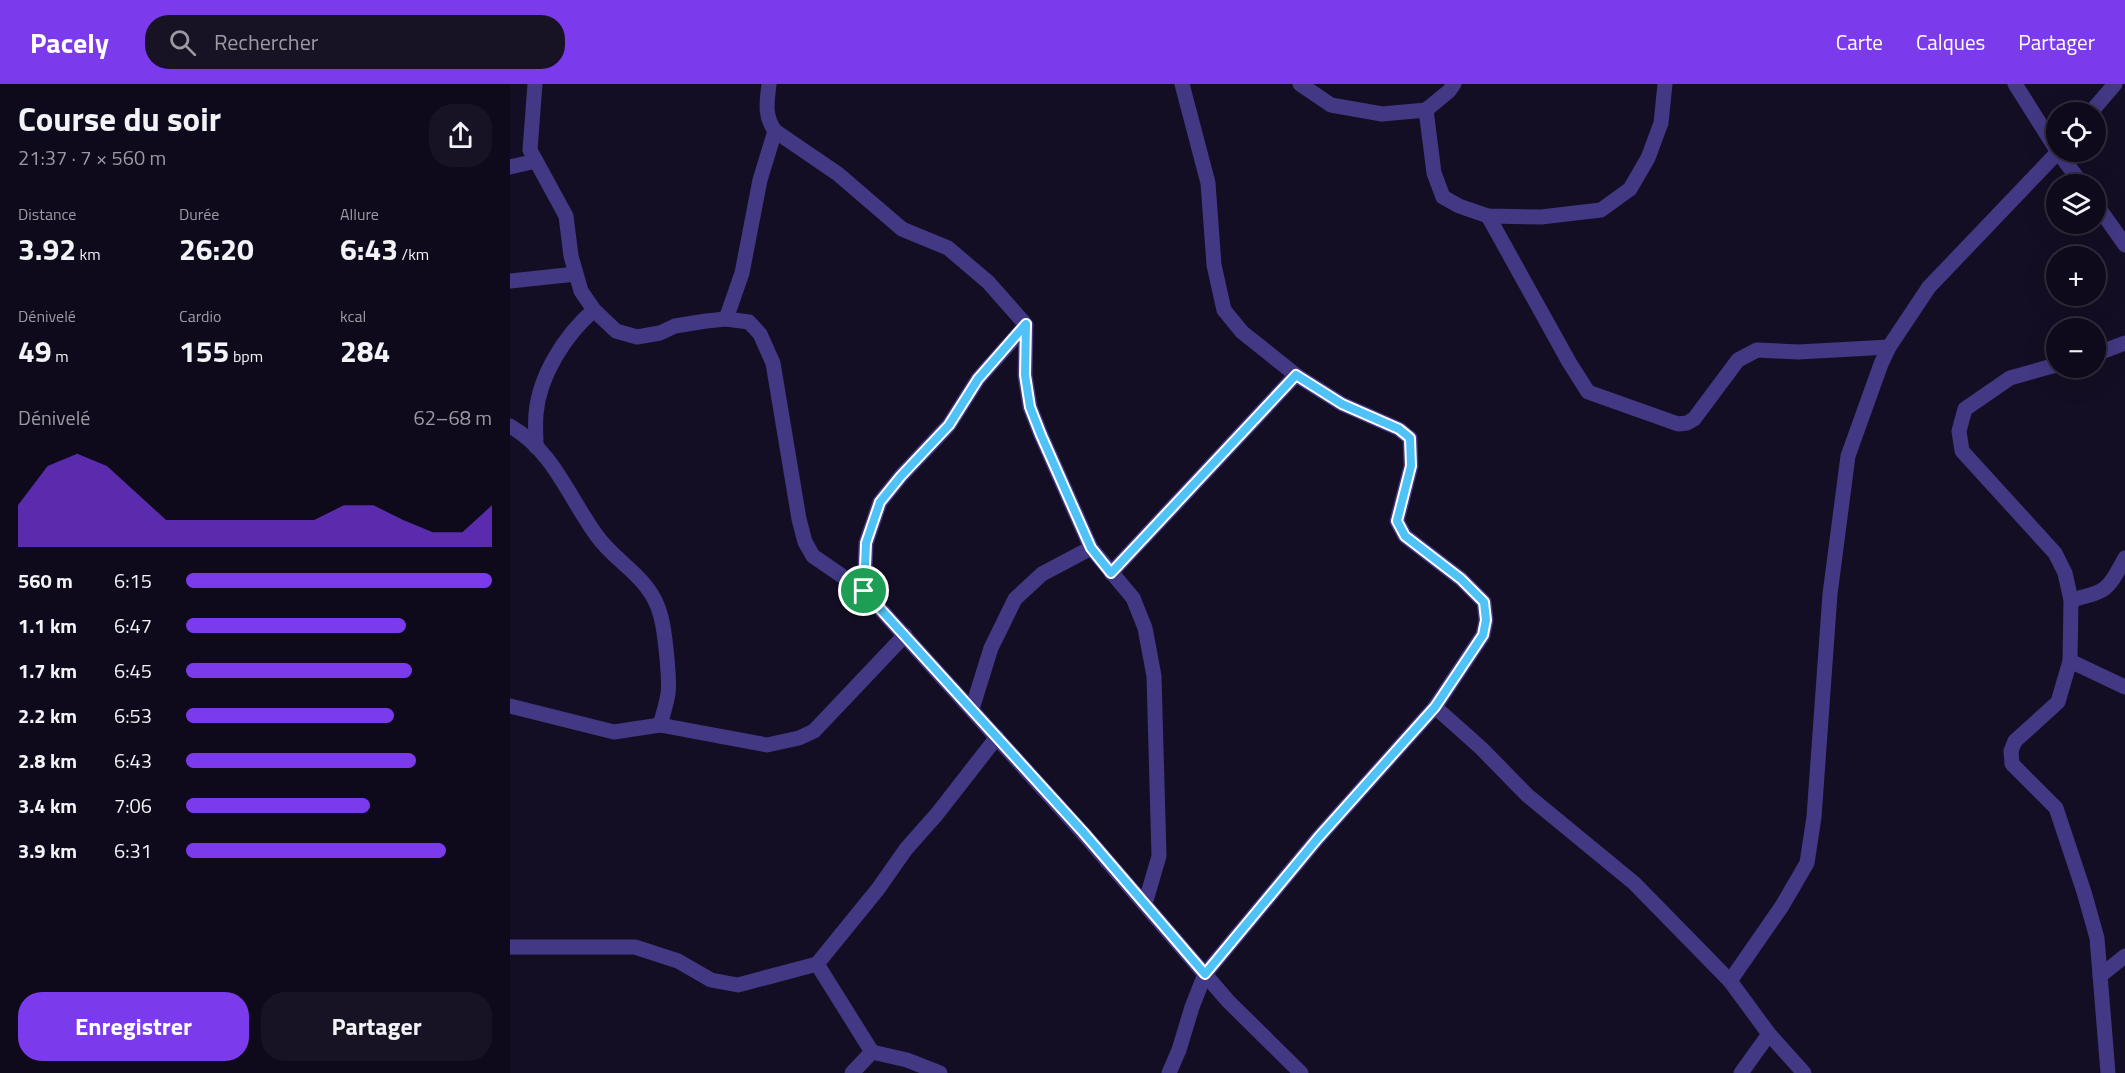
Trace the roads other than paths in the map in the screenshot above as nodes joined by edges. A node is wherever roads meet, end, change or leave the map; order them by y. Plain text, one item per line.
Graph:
1 (535, 84) edge
2 (769, 84) edge
3 (1182, 84) edge
4 (1300, 84) edge
5 (1454, 84) edge
6 (1665, 84) edge
7 (2015, 84) edge
8 (2115, 84) edge
9 (2100, 102) edge
10 (1426, 110) junction
11 (775, 131) junction
12 (2046, 132) edge
13 (536, 161) junction
14 (2048, 162) edge
15 (510, 167) edge
16 (1488, 216) junction
17 (2106, 218) edge
18 (2124, 242) edge
19 (576, 274) junction
20 (510, 281) edge
21 (594, 310) junction
22 (726, 319) junction
23 (1026, 324) junction
24 (2125, 343) edge
25 (1890, 346) junction
26 (2106, 350) edge
27 (2046, 369) edge
28 (1296, 375) junction
29 (510, 426) edge
30 (536, 447) junction
31 (1091, 548) junction
32 (2125, 558) edge
33 (1111, 573) junction
34 (864, 591) junction
35 (2071, 600) junction
36 (905, 635) junction
37 (2070, 662) junction
38 (2125, 687) edge
39 (510, 706) edge
40 (1435, 707) junction
41 (972, 709) junction
42 (660, 725) junction
43 (997, 737) junction
44 (1145, 904) junction
45 (510, 947) edge
46 (2125, 956) edge
47 (817, 964) junction
48 (1205, 974) junction
49 (2100, 976) junction
50 (1730, 981) junction
51 (1769, 1034) junction
52 (872, 1052) junction
53 (852, 1073) edge
54 (940, 1073) edge
55 (1169, 1073) edge
56 (1301, 1073) edge
57 (1741, 1073) edge
58 (1804, 1073) edge
59 (2108, 1073) edge

1 - 13 street
2 - 11 street
3 - 28 street
4 - 10 street
5 - 10 street
6 - 16 street
7 - 12 street
8 - 9 street
10 - 16 street
11 - 22 street
11 - 23 street
13 - 15 street
13 - 19 street
14 - 25 street
16 - 25 street
17 - 18 street
19 - 20 street
19 - 21 street
21 - 22 street
21 - 30 street
22 - 34 street
23 - 31 street
23 - 34 street
24 - 26 street
25 - 50 street
27 - 35 street
28 - 33 street
28 - 40 street
29 - 30 street
30 - 42 street
31 - 33 street
31 - 41 street
32 - 35 street
33 - 44 street
34 - 36 street
35 - 37 street
36 - 41 street
36 - 42 street
37 - 38 street
37 - 49 street
39 - 42 street
40 - 48 street
40 - 50 street
41 - 43 street
43 - 44 street
43 - 47 street
44 - 48 street
45 - 47 street
46 - 49 street
47 - 52 street
48 - 55 street
48 - 56 street
49 - 59 street
50 - 51 street
51 - 57 street
51 - 58 street
52 - 53 street
52 - 54 street

